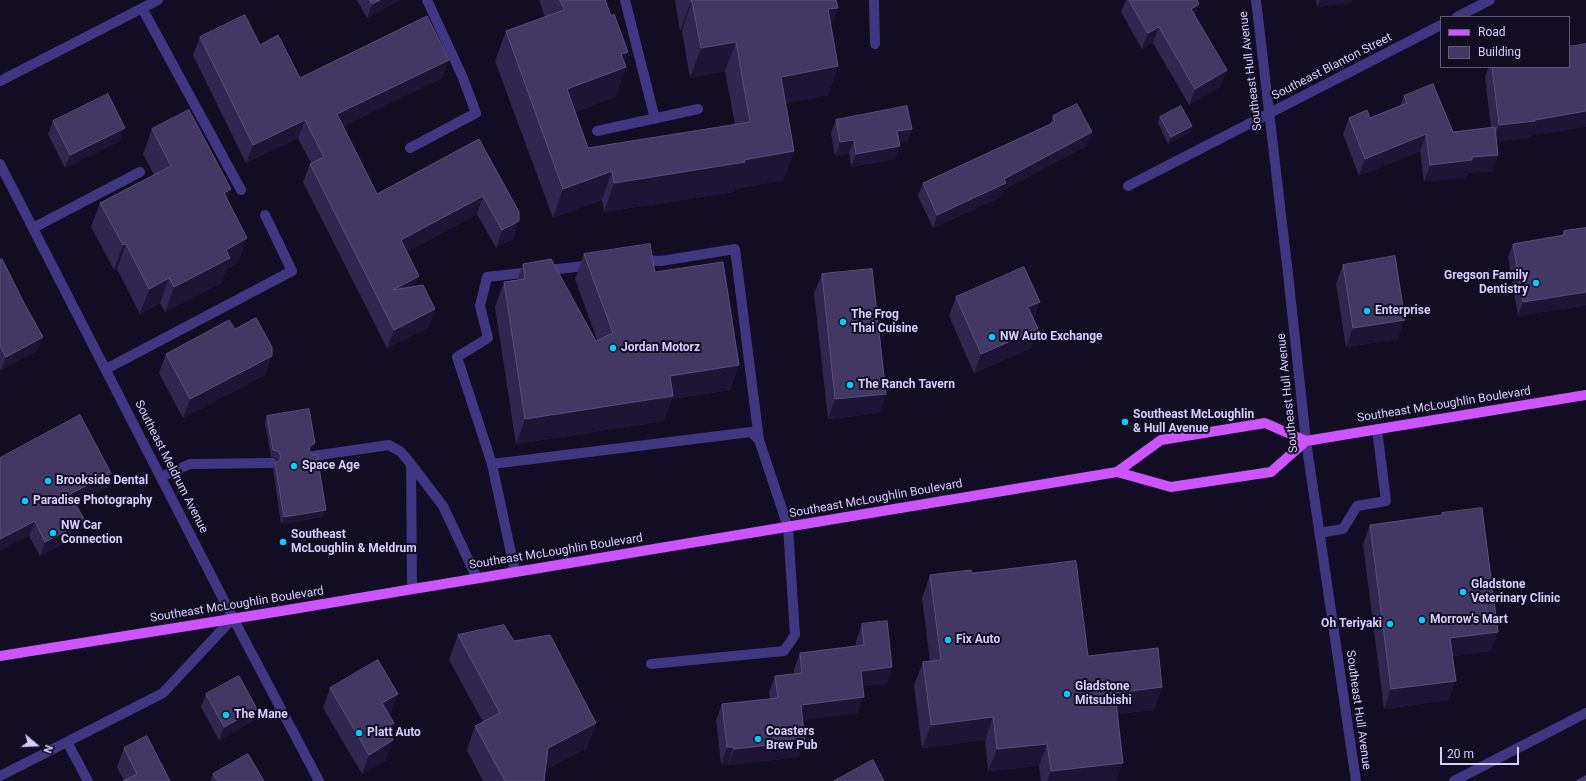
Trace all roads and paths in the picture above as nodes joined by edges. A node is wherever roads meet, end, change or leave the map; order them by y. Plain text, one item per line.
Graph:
1 (158, 0) edge
2 (427, 0) edge
3 (625, 0) edge
4 (874, 0) edge
5 (1256, 0) edge
6 (1490, 0) edge
7 (142, 8) junction
8 (1459, 16) edge
9 (1440, 26) edge
10 (875, 44) dead end
11 (0, 81) edge
12 (698, 110) dead end
13 (1270, 114) junction
14 (655, 119) junction
15 (597, 131) dead end
16 (410, 148) dead end
17 (0, 164) edge
18 (140, 172) dead end
19 (1128, 186) dead end
20 (241, 190) dead end
21 (265, 214) dead end
22 (33, 228) junction
23 (635, 260) edge
24 (604, 264) edge
25 (106, 369) junction
26 (1586, 395) edge
27 (1377, 429) junction
28 (760, 440) junction
29 (1306, 441) junction
30 (313, 456) edge
31 (272, 463) dead end
32 (411, 464) junction
33 (492, 464) junction
34 (1117, 472) junction
35 (161, 477) junction
36 (788, 527) junction
37 (1319, 533) junction
38 (515, 572) junction
39 (477, 578) junction
40 (412, 589) junction
41 (234, 618) junction
42 (0, 656) edge
43 (651, 664) dead end
44 (1586, 713) edge
45 (67, 742) junction
46 (0, 776) edge
47 (88, 781) edge
48 (319, 781) edge
49 (1356, 781) edge
50 (1454, 781) edge

1 - 7 street
2 - 16 street
3 - 14 street
4 - 10 street
5 - 13 street, Southeast Hull Avenue
6 - 8 street
7 - 11 street
7 - 20 street
9 - 13 street, Southeast Blanton Street
12 - 14 street
13 - 19 street, Southeast Blanton Street
13 - 29 street, Southeast Hull Avenue
14 - 15 street
17 - 22 street, Southeast Meldrum Avenue
18 - 22 street
21 - 25 street
22 - 25 street, Southeast Meldrum Avenue
23 - 28 street
24 - 33 street
25 - 35 street, Southeast Meldrum Avenue
26 - 27 main road, Southeast McLoughlin Boulevard
27 - 29 main road, Southeast McLoughlin Boulevard
27 - 37 street
28 - 33 street
28 - 36 street
29 - 34 main road, Southeast McLoughlin Boulevard
29 - 34 main road, Southeast McLoughlin Boulevard
29 - 37 street, Southeast Hull Avenue
30 - 32 street
31 - 35 street
32 - 39 street
32 - 40 street
33 - 38 street
34 - 36 main road, Southeast McLoughlin Boulevard
35 - 41 street, Southeast Meldrum Avenue
36 - 38 main road, Southeast McLoughlin Boulevard
36 - 43 street
37 - 49 street, Southeast Hull Avenue
38 - 39 main road, Southeast McLoughlin Boulevard
39 - 40 main road, Southeast McLoughlin Boulevard
40 - 41 main road, Southeast McLoughlin Boulevard
41 - 42 main road, Southeast McLoughlin Boulevard
41 - 45 street
41 - 48 street, Southeast Meldrum Avenue
44 - 50 street
45 - 46 street
45 - 47 street

